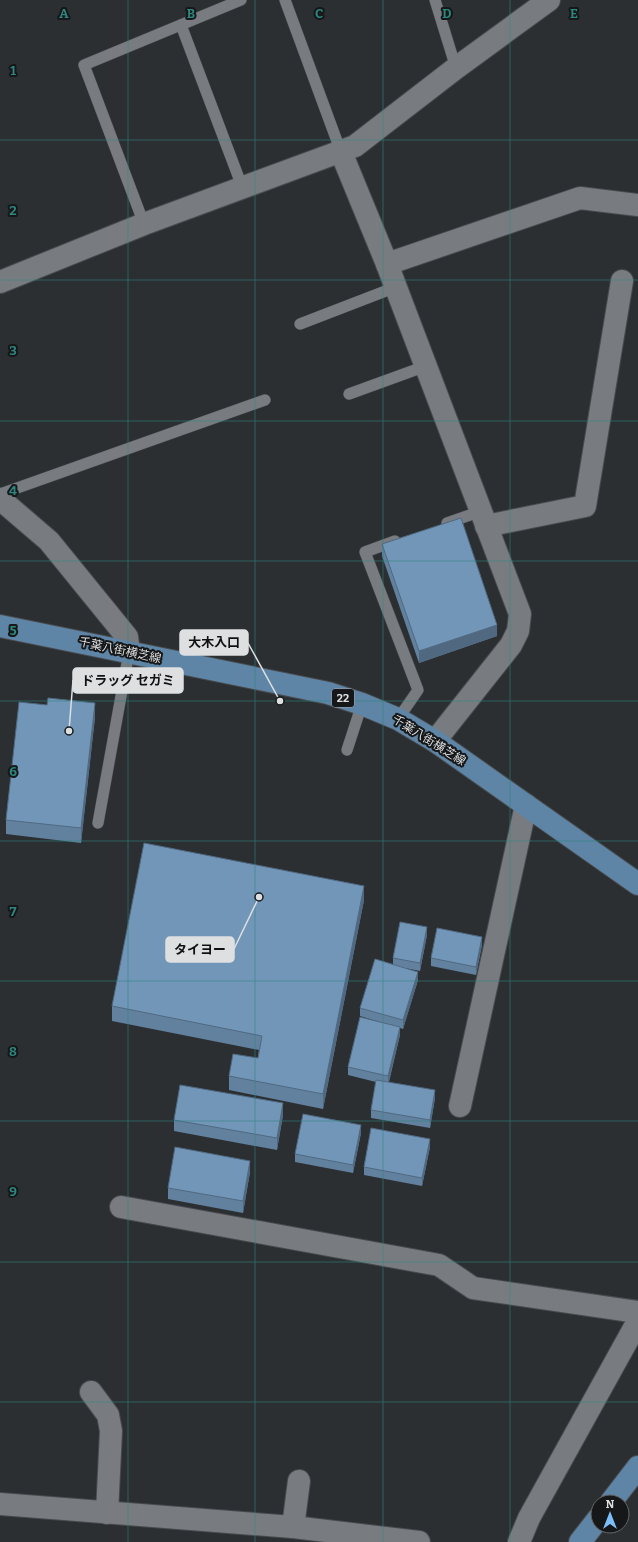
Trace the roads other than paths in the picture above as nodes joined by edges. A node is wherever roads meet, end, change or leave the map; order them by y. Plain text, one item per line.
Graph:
1 (241, 0) edge
2 (285, 0) edge
3 (435, 0) edge
4 (549, 0) edge
5 (528, 7) edge
6 (181, 25) junction
7 (456, 68) junction
8 (341, 152) junction
9 (243, 189) junction
10 (638, 205) edge
11 (144, 224) junction
12 (387, 264) junction
13 (622, 281) dead end
14 (0, 282) edge
15 (396, 287) junction
16 (300, 324) dead end
17 (426, 366) junction
18 (349, 394) dead end
19 (265, 400) dead end
20 (0, 494) edge
21 (0, 499) edge
22 (478, 520) junction
23 (435, 527) edge
24 (407, 537) edge
25 (0, 626) edge
26 (129, 652) junction
27 (362, 704) junction
28 (398, 719) junction
29 (435, 741) junction
30 (347, 750) dead end
31 (526, 805) junction
32 (98, 823) dead end
33 (638, 884) edge
34 (460, 1106) dead end
35 (121, 1206) dead end
36 (638, 1312) edge
37 (638, 1321) edge
38 (92, 1392) dead end
39 (638, 1467) edge
40 (299, 1482) dead end
41 (617, 1494) edge
42 (0, 1504) edge
43 (107, 1513) junction
44 (293, 1528) junction
45 (590, 1532) edge
46 (584, 1541) edge
47 (419, 1542) edge
48 (519, 1542) edge

1 - 6 lane
2 - 8 lane
3 - 7 lane
4 - 5 street
5 - 7 street
6 - 9 lane
6 - 11 lane
7 - 8 street
8 - 9 street
8 - 12 street
9 - 11 street
10 - 12 street
11 - 14 street
12 - 15 street
13 - 22 street
15 - 16 lane
15 - 17 street
17 - 18 lane
17 - 22 street
19 - 20 lane
21 - 26 street
22 - 23 lane
22 - 29 street
24 - 28 lane
25 - 26 main road, 千葉八街横芝線 / 22
26 - 27 main road, 千葉八街横芝線 / 22
26 - 32 lane
27 - 28 main road, 千葉八街横芝線 / 22
27 - 30 lane
28 - 29 main road, 千葉八街横芝線 / 22
29 - 31 main road, 千葉八街横芝線 / 22
31 - 33 main road, 千葉八街横芝線 / 22
31 - 34 street
35 - 36 street
37 - 48 street
38 - 43 street
39 - 41 main road
40 - 44 street
42 - 43 street
43 - 44 street
44 - 47 street
45 - 46 main road

